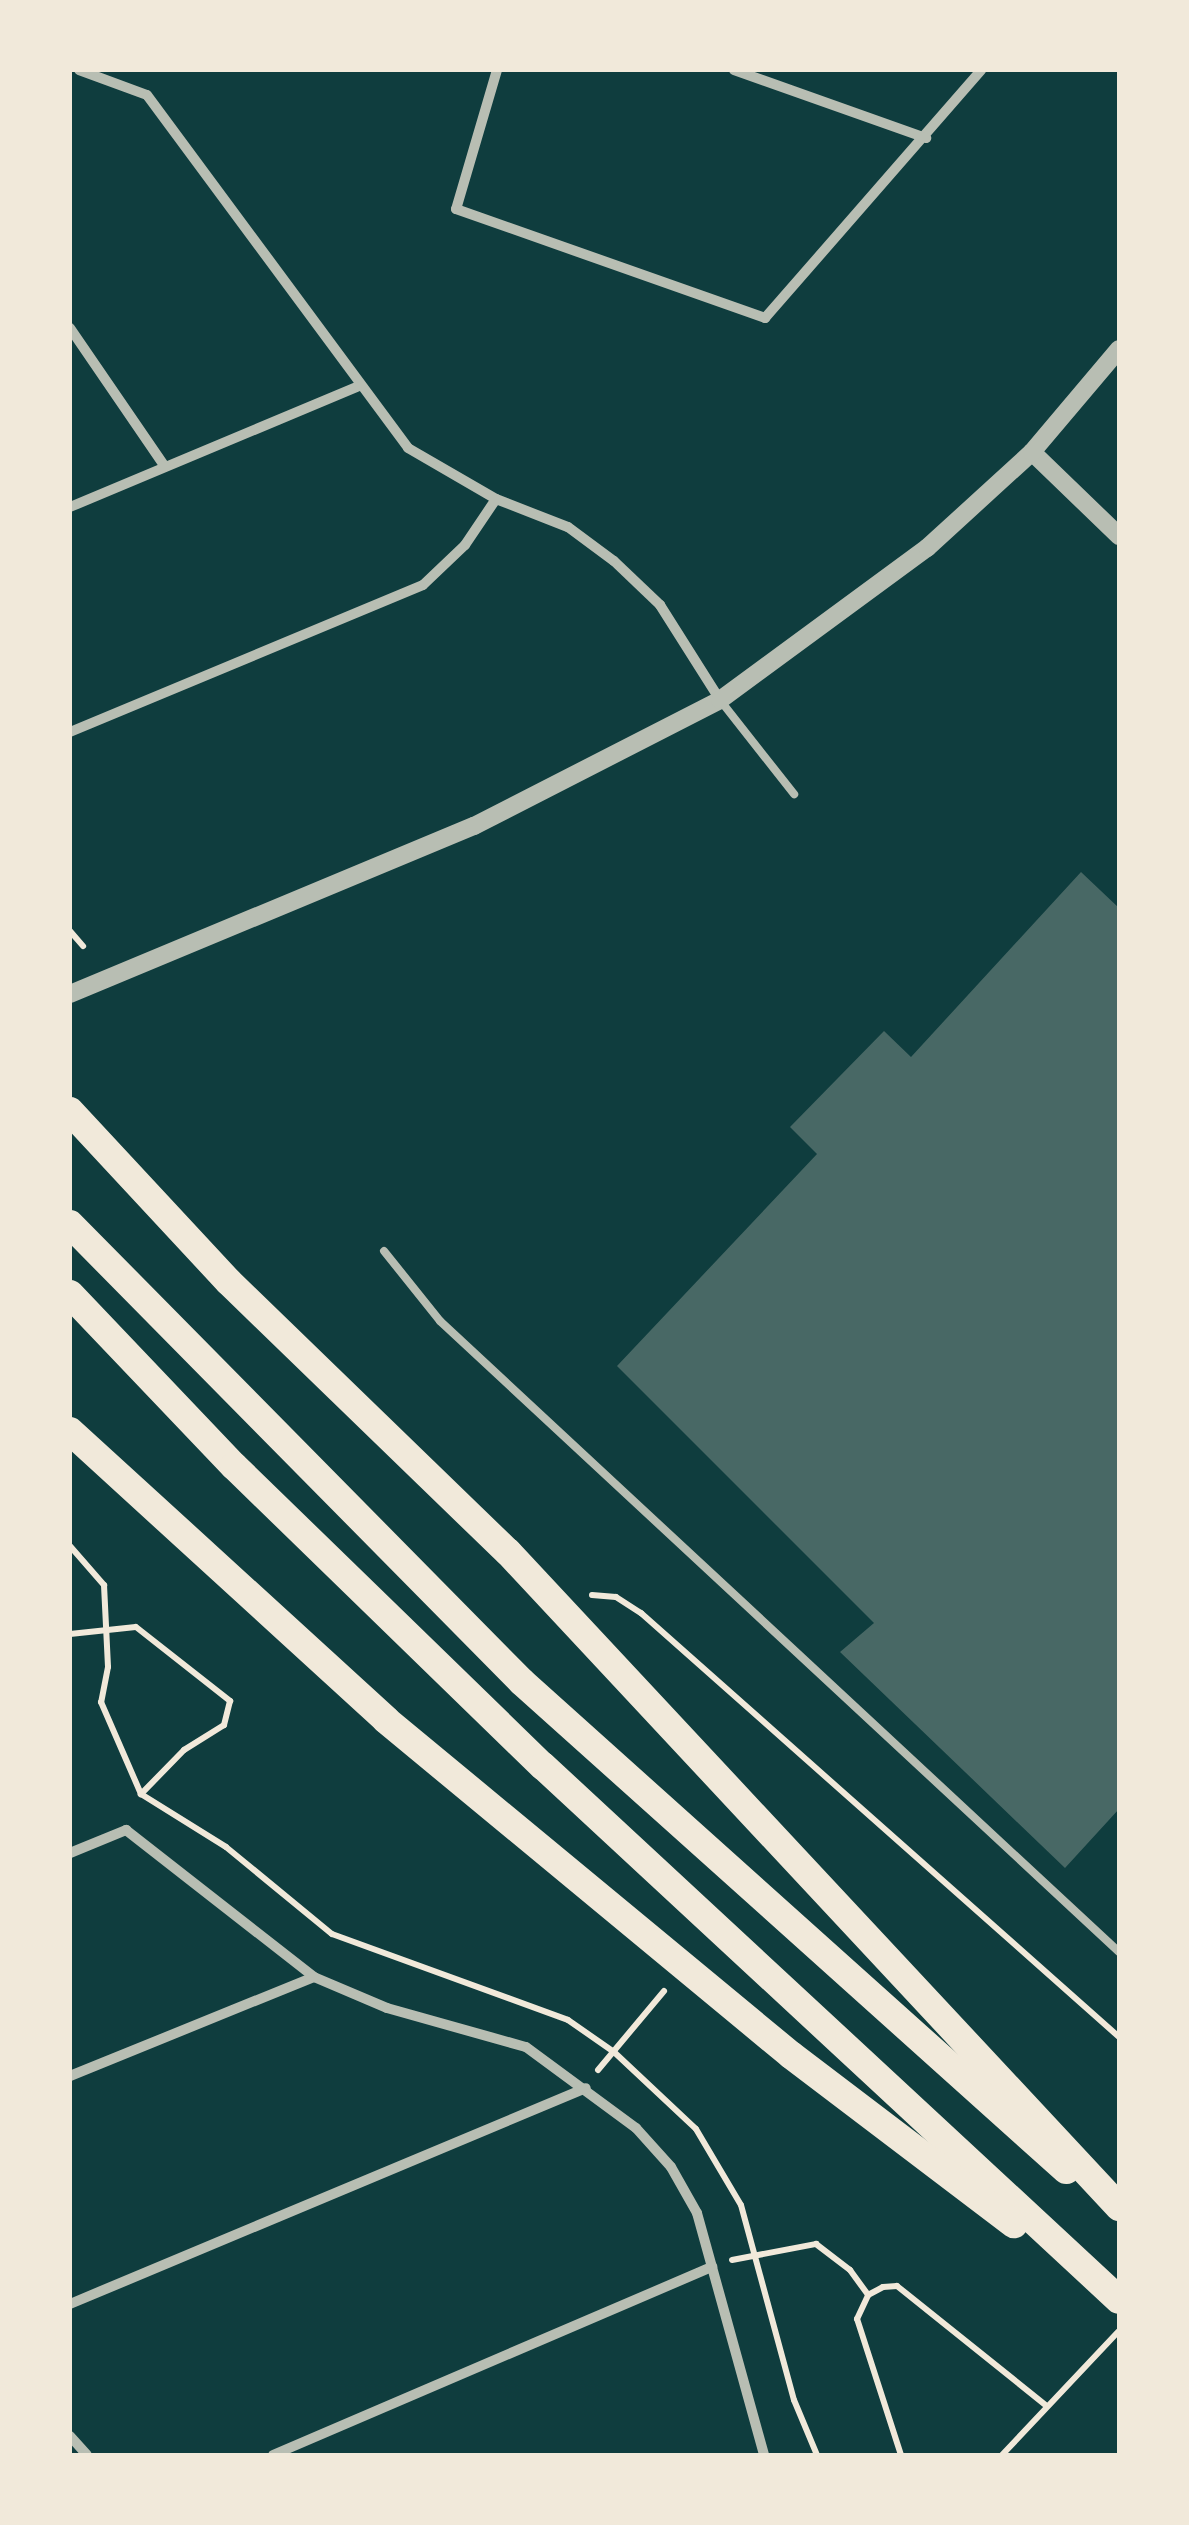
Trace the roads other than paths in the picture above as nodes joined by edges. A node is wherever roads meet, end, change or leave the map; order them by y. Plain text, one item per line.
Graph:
1 (79, 70) edge
2 (497, 70) edge
3 (734, 70) edge
4 (981, 70) edge
5 (926, 138) junction
6 (70, 328) edge
7 (1119, 348) edge
8 (357, 387) junction
9 (1032, 452) junction
10 (165, 467) junction
11 (496, 499) junction
12 (70, 507) edge
13 (1119, 536) edge
14 (720, 700) junction
15 (70, 732) edge
16 (794, 794) dead end
17 (70, 994) edge
18 (70, 1111) edge
19 (70, 1224) edge
20 (384, 1251) dead end
21 (70, 1294) edge
22 (70, 1431) edge
23 (70, 1853) edge
24 (1119, 1952) edge
25 (314, 1978) junction
26 (70, 2076) edge
27 (586, 2088) junction
28 (1119, 2207) edge
29 (1119, 2218) edge
30 (712, 2267) junction
31 (1119, 2301) edge
32 (70, 2304) edge
33 (70, 2436) edge
34 (88, 2455) edge
35 (274, 2455) edge
36 (764, 2455) edge

1 - 8 street
2 - 5 street
3 - 5 street
4 - 5 street
6 - 10 street
7 - 9 street
8 - 10 street
8 - 11 street
9 - 13 street
9 - 14 street
10 - 12 street
11 - 14 street
11 - 15 street
14 - 16 lane
14 - 17 street
18 - 28 highway
19 - 29 highway
20 - 24 lane
21 - 31 highway
22 - 31 highway
23 - 25 street
25 - 26 street
25 - 27 street
27 - 30 street
27 - 32 street
30 - 35 street
30 - 36 street
33 - 34 street

